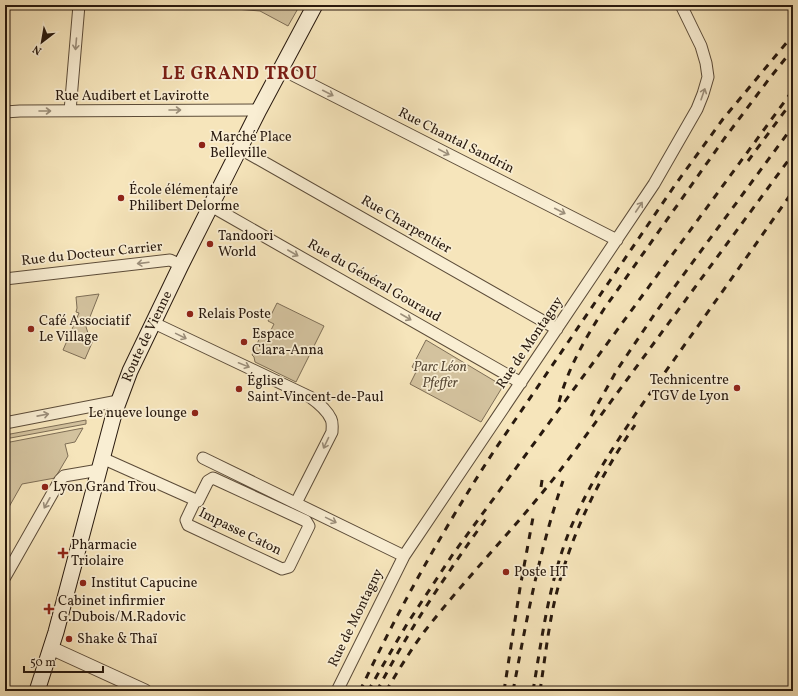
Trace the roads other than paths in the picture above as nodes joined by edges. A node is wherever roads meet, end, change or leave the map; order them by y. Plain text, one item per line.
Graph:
1 (79, 5) edge
2 (315, 5) edge
3 (681, 5) edge
4 (281, 69) junction
5 (259, 110) junction
6 (70, 111) junction
7 (5, 112) edge
8 (239, 148) junction
9 (211, 206) junction
10 (617, 240) junction
11 (180, 265) junction
12 (5, 279) edge
13 (154, 323) junction
14 (557, 329) junction
15 (521, 384) junction
16 (118, 401) junction
17 (5, 423) edge
18 (203, 458) dead end
19 (101, 464) junction
20 (196, 499) junction
21 (296, 503) junction
22 (404, 556) junction
23 (5, 577) edge
24 (51, 648) junction
25 (37, 691) edge
26 (145, 691) edge
27 (337, 691) edge

1 -> 6 street
2 - 4 main road, Route de Vienne
10 -> 3 street, Rue de Montagny
4 - 5 main road, Route de Vienne
4 -> 10 street, Rue Chantal Sandrin
6 -> 5 street, Rue Audibert et Lavirotte
5 - 8 main road, Route de Vienne
7 -> 6 street, Rue Audibert et Lavirotte
8 - 9 main road, Route de Vienne
8 - 14 street, Rue Charpentier
9 - 11 main road, Route de Vienne
9 -> 15 street, Rue du Général Gouraud
10 - 14 street, Rue de Montagny
11 -> 12 street, Rue du Docteur Carrier
11 - 13 main road, Route de Vienne
13 - 16 main road, Route de Vienne
13 -> 21 street
14 - 15 street, Rue de Montagny
15 - 22 street, Rue de Montagny
17 -> 16 street
16 - 19 main road, Route de Vienne
18 - 21 street
19 - 20 street, Impasse Caton
19 -> 23 street
19 - 24 main road, Route de Vienne
20 - 20 street, Impasse Caton
21 -> 22 street
22 - 27 street, Rue de Montagny
24 - 25 main road, Route de Vienne
24 - 26 street

